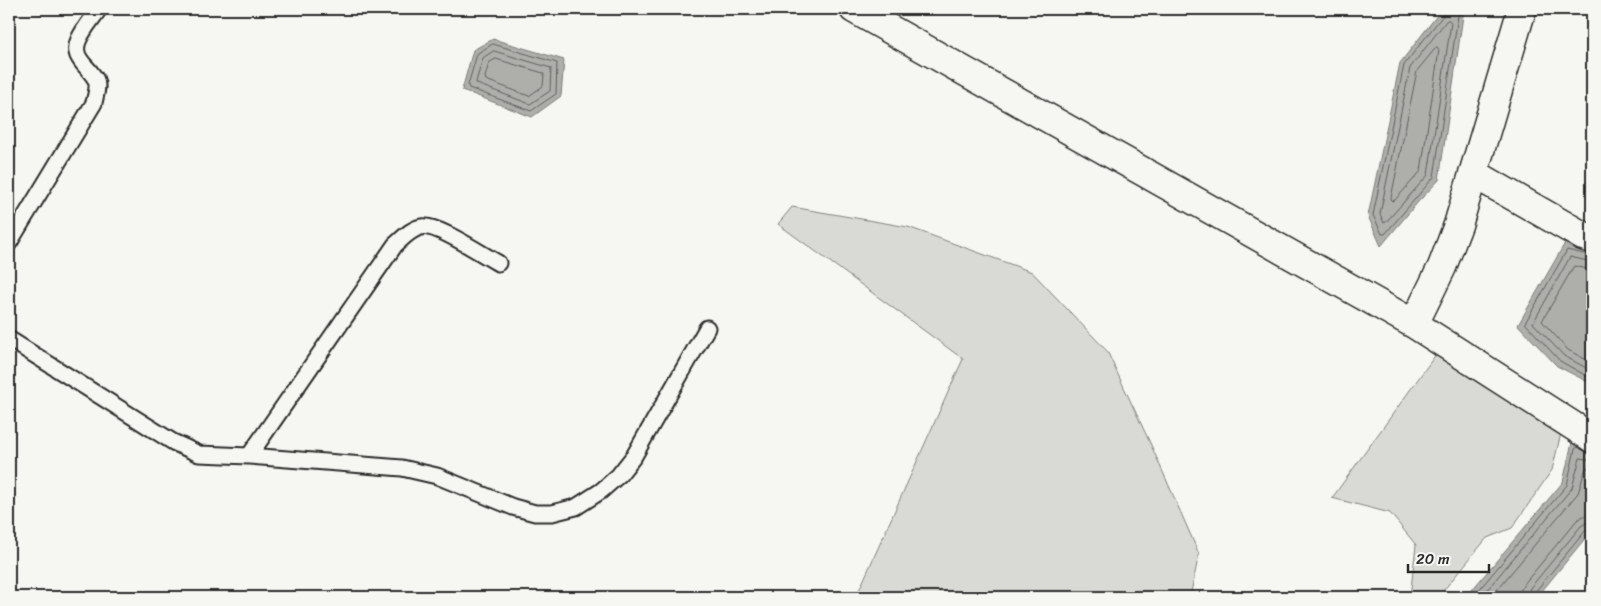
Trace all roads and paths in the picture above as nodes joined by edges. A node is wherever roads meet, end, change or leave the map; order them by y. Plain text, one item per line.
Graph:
1 (99, 9) edge
2 (854, 9) edge
3 (1522, 9) edge
4 (1473, 173) junction
5 (1592, 239) edge
6 (9, 243) edge
7 (498, 263) dead end
8 (1414, 324) junction
9 (707, 328) dead end
10 (9, 339) edge
11 (1592, 438) edge
12 (249, 456) junction

1 - 6 lane
2 - 8 street
3 - 4 street
4 - 5 street
4 - 8 street
7 - 12 lane
8 - 11 street
9 - 12 lane
10 - 12 lane

